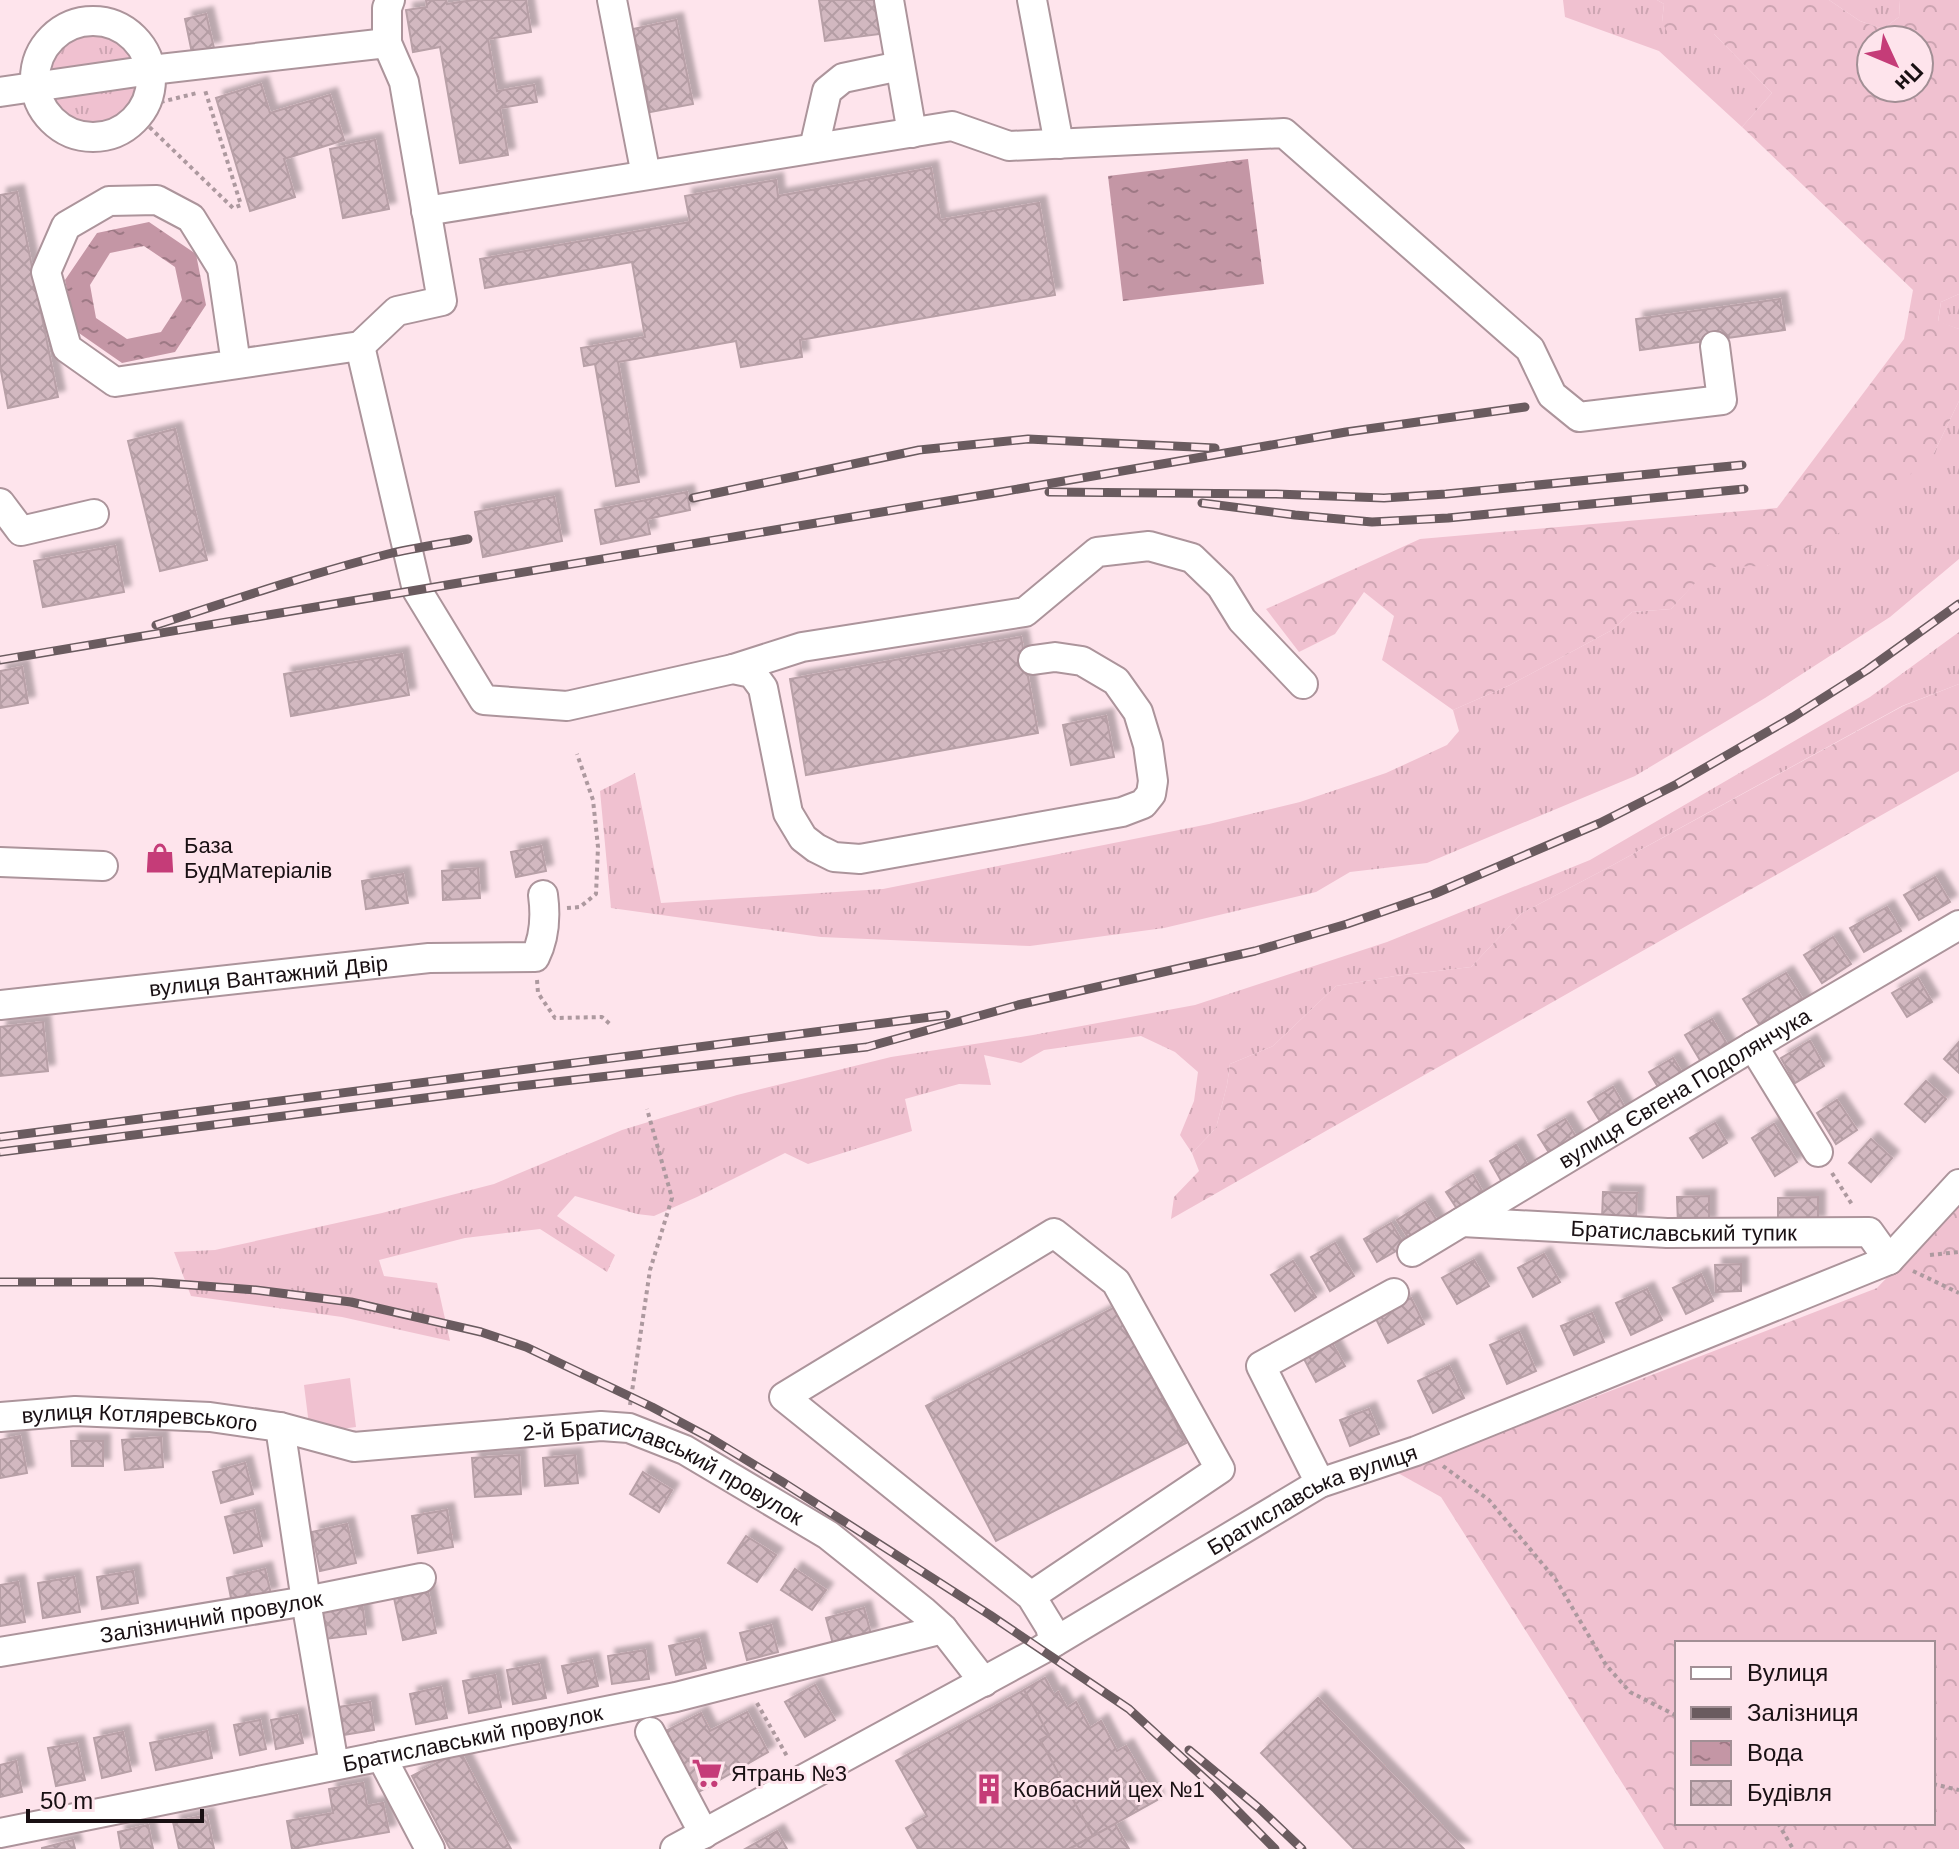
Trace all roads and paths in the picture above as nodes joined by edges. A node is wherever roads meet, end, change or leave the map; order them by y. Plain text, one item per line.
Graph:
1 (390, 0) edge
2 (612, 0) edge
3 (889, 0) edge
4 (1032, 0) edge
5 (387, 43) junction
6 (900, 66) junction
7 (151, 70) junction
8 (35, 87) junction
9 (1, 90) edge
10 (142, 111) junction
11 (912, 133) junction
12 (1059, 144) junction
13 (814, 148) junction
14 (646, 175) junction
15 (426, 211) junction
16 (360, 346) junction
17 (1715, 346) dead end
18 (236, 364) junction
19 (0, 503) edge
20 (94, 514) dead end
21 (1033, 660) dead end
22 (733, 669) junction
23 (1303, 684) dead end
24 (577, 754) dead end
25 (0, 862) edge
26 (103, 866) dead end
27 (544, 902) joint
28 (1959, 925) edge
29 (535, 957) junction
30 (0, 1005) edge
31 (611, 1025) dead end
32 (1753, 1046) junction
33 (647, 1109) dead end
34 (1818, 1152) joint
35 (1959, 1184) edge
36 (1462, 1222) junction
37 (1869, 1232) junction
38 (1412, 1252) dead end
39 (1889, 1260) junction
40 (1394, 1293) dead end
41 (1959, 1293) edge
42 (0, 1417) edge
43 (280, 1427) junction
44 (629, 1428) junction
45 (1416, 1451) junction
46 (1320, 1483) junction
47 (421, 1578) dead end
48 (1031, 1596) junction
49 (306, 1601) junction
50 (943, 1629) junction
51 (1054, 1642) junction
52 (0, 1652) edge
53 (744, 1680) junction
54 (984, 1682) junction
55 (1675, 1715) edge
56 (650, 1732) dead end
57 (381, 1756) junction
58 (334, 1765) junction
59 (800, 1781) junction
60 (1935, 1784) edge
61 (1959, 1790) edge
62 (1779, 1825) edge
63 (0, 1833) edge
64 (704, 1834) junction
65 (430, 1849) edge
66 (675, 1849) edge
67 (1793, 1849) edge

1 - 5 street
2 - 14 street
3 - 6 street
4 - 12 street
5 - 7 street
5 - 15 street
6 - 11 street
6 - 13 street
7 - 8 street
7 - 8 street
7 - 10 street
8 - 9 street
8 - 10 street
10 - 10 path
11 - 12 street
11 - 13 street
12 - 17 street
13 - 14 street
14 - 15 street
15 - 16 street
16 - 18 street
16 - 22 street
18 - 18 street
19 - 20 street
21 - 22 street
22 - 23 street
24 - 27 path
25 - 26 street
27 - 29 street
28 - 32 street, вулиця Євгена Подолянчука
29 - 30 street, вулиця Вантажний Двір
29 - 31 path
32 - 34 street
32 - 36 street, вулиця Євгена Подолянчука
33 - 44 path
34 - 37 path
35 - 39 street, Братиславська вулиця
36 - 37 street, Братиславський тупик
36 - 38 street, вулиця Євгена Подолянчука
37 - 39 street
39 - 41 path
39 - 45 street, Братиславська вулиця
40 - 46 street
42 - 43 street, вулиця Котляревського
43 - 44 street, 2-й Братиславський провулок
43 - 49 street
44 - 50 street, 2-й Братиславський провулок
45 - 46 street, Братиславська вулиця
45 - 55 path
46 - 51 street, Братиславська вулиця
47 - 49 street, Залізничний провулок
48 - 48 street
48 - 51 street
49 - 52 street, Залізничний провулок
49 - 58 street
50 - 53 street, Братиславський провулок
50 - 54 street, 2-й Братиславський провулок
51 - 54 street, Братиславська вулиця
53 - 57 street, Братиславський провулок
53 - 59 path
54 - 59 street, Братиславська вулиця
56 - 64 street
57 - 58 street, Братиславський провулок
57 - 65 street
58 - 63 street, Братиславський провулок
59 - 64 street, Братиславська вулиця
60 - 61 path
62 - 67 path
64 - 66 street, Братиславська вулиця

